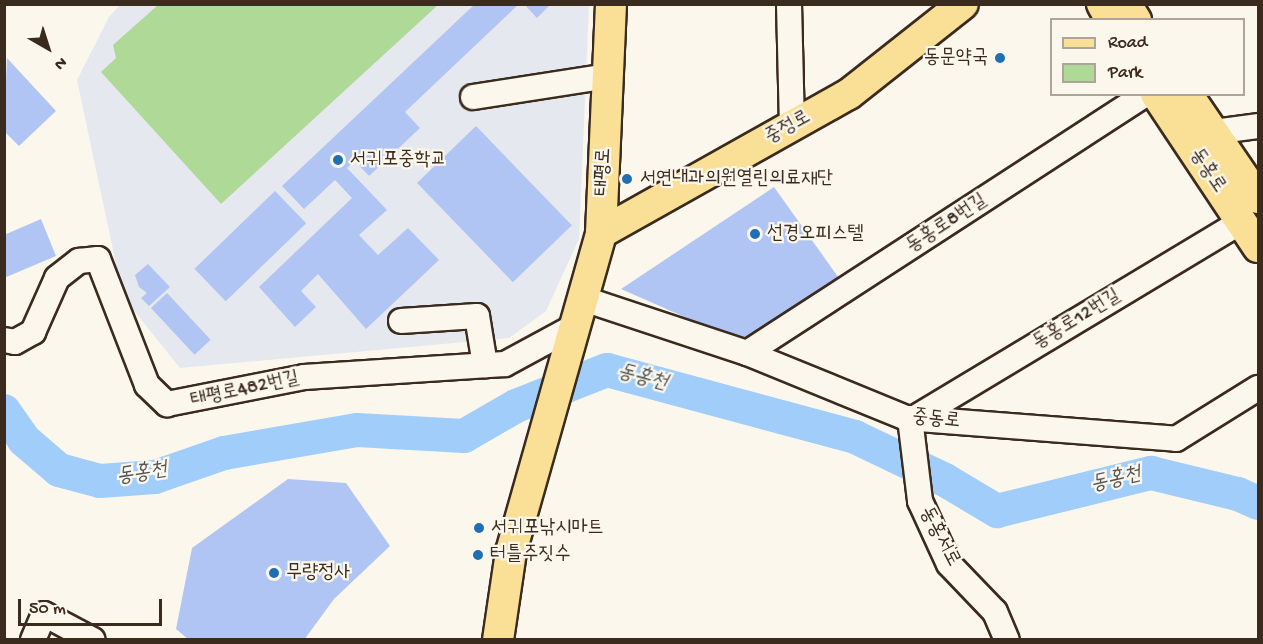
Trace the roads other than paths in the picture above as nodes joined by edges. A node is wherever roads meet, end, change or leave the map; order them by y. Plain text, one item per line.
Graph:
1 (611, 4) edge
2 (789, 4) edge
3 (963, 4) edge
4 (1102, 4) edge
5 (1126, 4) edge
6 (1110, 18) edge
7 (1135, 18) edge
8 (608, 76) junction
9 (1143, 96) edge
10 (1157, 96) edge
11 (1188, 96) edge
12 (473, 97) dead end
13 (792, 126) junction
14 (1258, 126) edge
15 (1213, 131) junction
16 (1184, 137) junction
17 (1258, 198) edge
18 (1241, 222) junction
19 (601, 233) junction
20 (1258, 247) edge
21 (578, 320) junction
22 (401, 321) dead end
23 (4, 340) edge
24 (747, 352) junction
25 (485, 365) junction
26 (1258, 388) edge
27 (911, 418) junction
28 (33, 639) edge
29 (93, 639) edge
30 (498, 639) edge
31 (1007, 639) edge

1 - 8 main road, 태평로
2 - 13 street
3 - 13 main road, 중정로
4 - 6 main road
5 - 7 main road
8 - 12 street
8 - 19 main road, 태평로
9 - 24 street, 동홍로8번길
10 - 16 main road, 동홍로
11 - 15 main road, 동홍로
13 - 19 main road, 중정로
14 - 15 street
15 - 16 street
15 - 17 main road, 동홍로
16 - 18 main road, 동홍로
18 - 20 main road, 동홍로
18 - 27 street, 동홍로12번길
19 - 21 main road, 태평로
21 - 24 street, 중동로
21 - 25 street, 태평로482번길
21 - 30 main road, 태평로
22 - 25 street
23 - 25 street, 태평로482번길
24 - 27 street, 중동로
26 - 27 street, 중동로
27 - 31 street, 동홍서로
28 - 29 street

